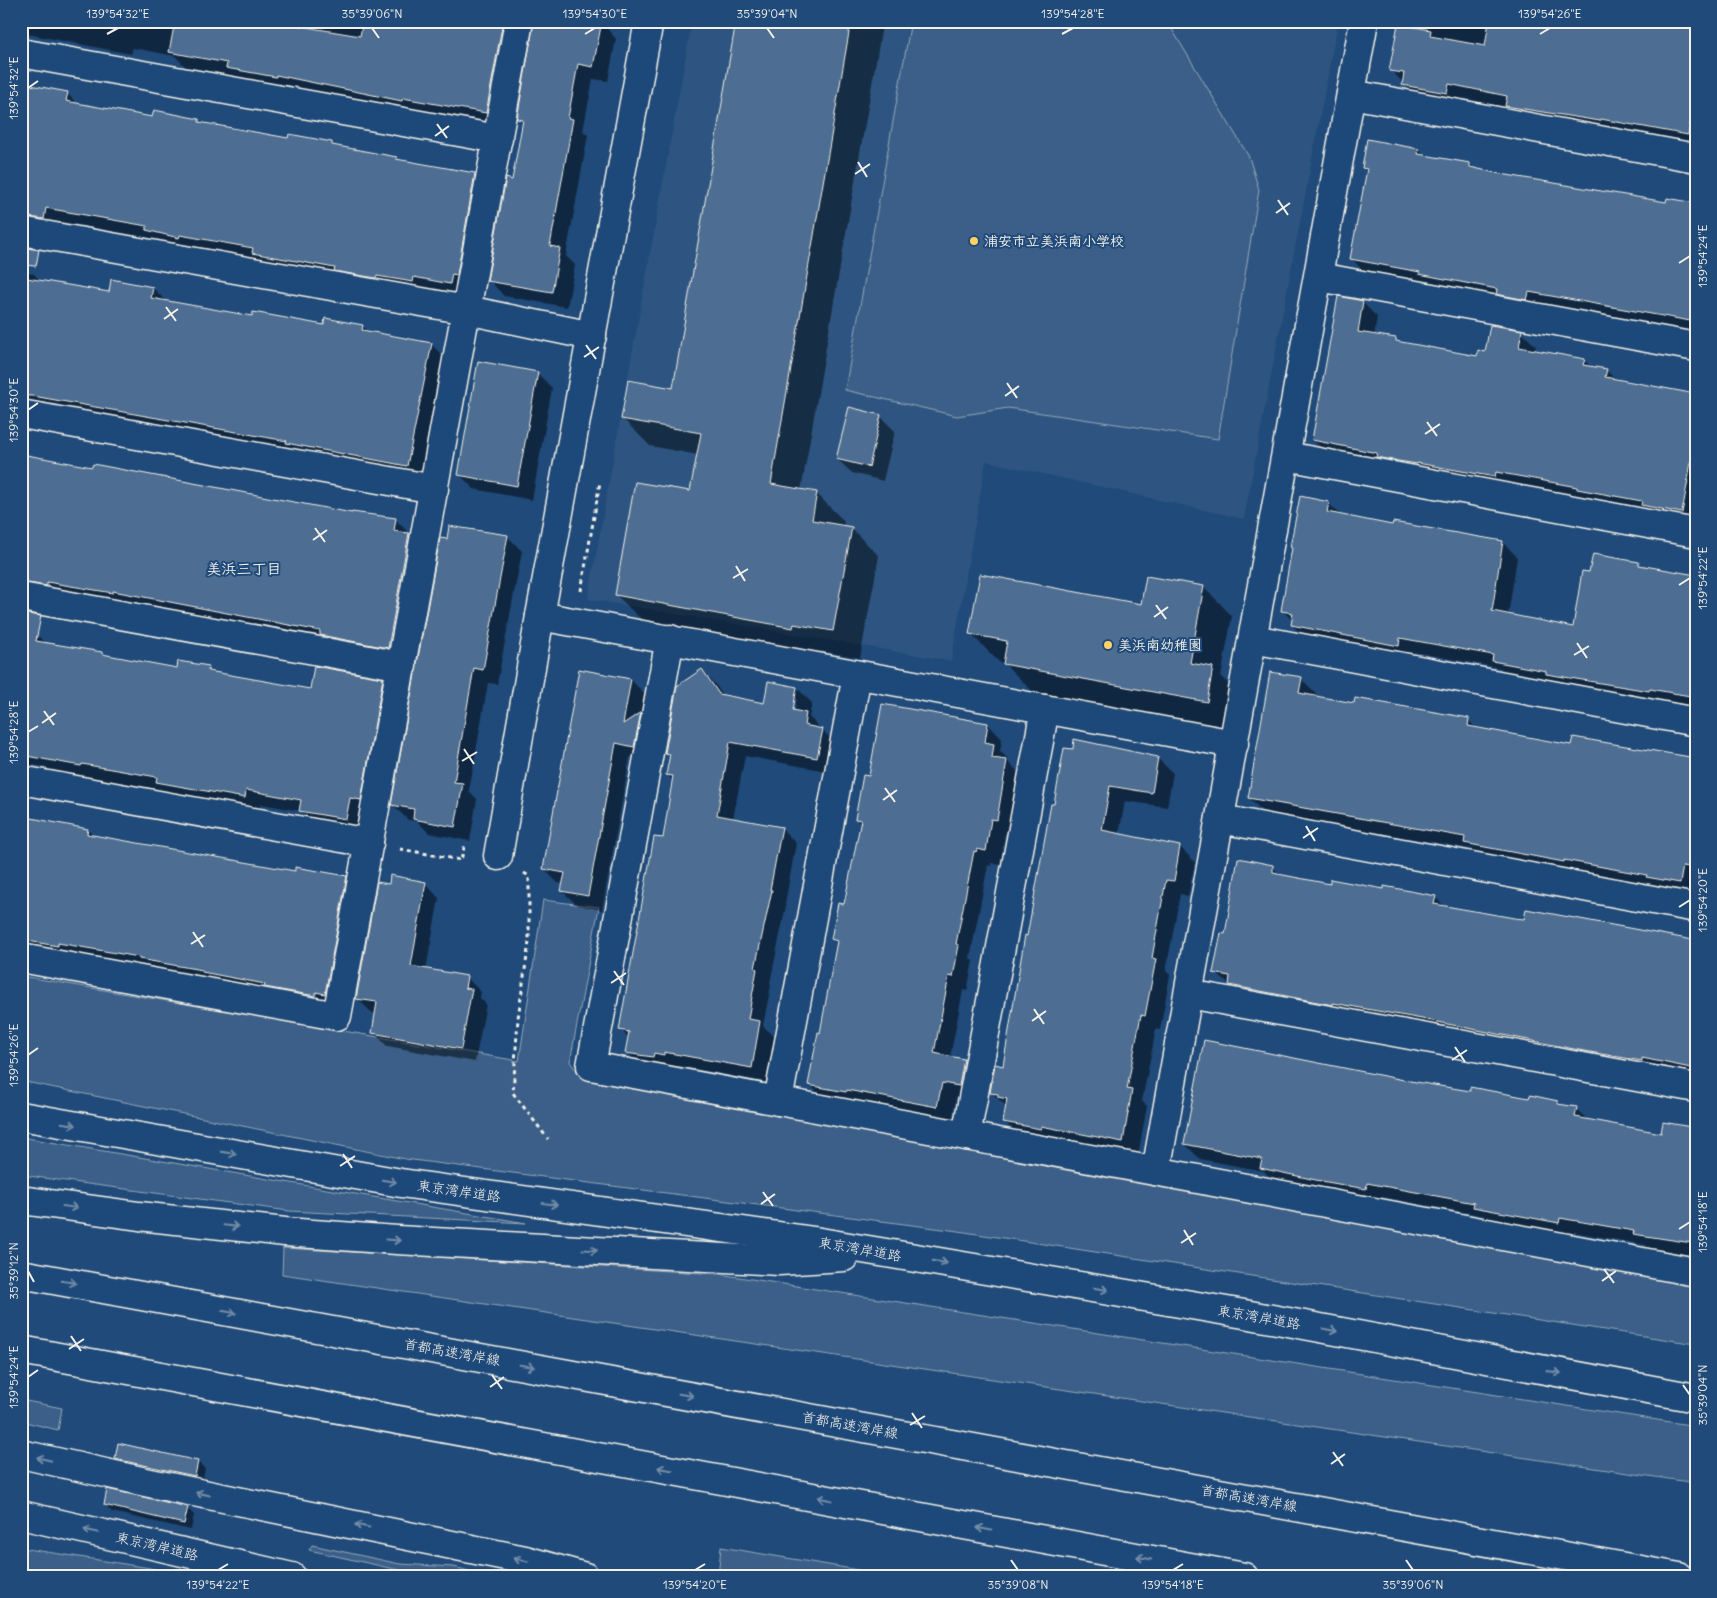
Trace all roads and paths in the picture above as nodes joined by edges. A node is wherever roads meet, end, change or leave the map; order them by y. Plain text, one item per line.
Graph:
1 (519, 21) edge
2 (649, 21) edge
3 (1364, 21) edge
4 (21, 52) edge
5 (1352, 94) junction
6 (498, 139) junction
7 (1696, 158) edge
8 (21, 231) edge
9 (1318, 277) junction
10 (466, 310) junction
11 (592, 336) junction
12 (1696, 347) edge
13 (21, 414) edge
14 (1286, 456) junction
15 (601, 479) dead end
16 (434, 489) junction
17 (1696, 532) edge
18 (580, 596) dead end
19 (21, 597) edge
20 (540, 616) junction
21 (1253, 639) junction
22 (670, 640) junction
23 (402, 666) junction
24 (858, 675) junction
25 (1045, 709) junction
26 (1696, 722) edge
27 (1234, 744) junction
28 (21, 780) edge
29 (1220, 819) junction
30 (465, 843) dead end
31 (369, 844) junction
32 (498, 856) joint
33 (1696, 908) edge
34 (21, 958) edge
35 (1189, 994) junction
36 (1696, 1088) edge
37 (778, 1101) junction
38 (21, 1116) edge
39 (966, 1136) junction
40 (548, 1139) dead end
41 (1156, 1171) junction
42 (21, 1200) edge
43 (892, 1254) junction
44 (1696, 1272) edge
45 (21, 1274) edge
46 (21, 1350) edge
47 (1696, 1398) edge
48 (21, 1454) edge
49 (21, 1515) edge
50 (292, 1577) edge
51 (585, 1577) edge
52 (1244, 1577) edge
53 (1679, 1577) edge

1 - 6 main road
2 - 11 main road
3 - 5 main road
4 - 6 main road
5 - 7 main road
5 - 9 main road
6 - 10 main road
8 - 10 main road
9 - 12 main road
9 - 14 main road
10 - 11 main road
10 - 16 main road
11 - 20 main road
13 - 16 main road
14 - 17 main road
14 - 21 main road
15 - 18 path
16 - 23 main road
19 - 23 main road
20 - 22 main road
20 - 32 main road
21 - 26 main road
21 - 27 main road
22 - 24 main road
22 - 37 main road
23 - 31 main road
24 - 25 main road
24 - 37 main road
25 - 27 main road
25 - 39 main road
27 - 29 main road
28 - 31 main road
29 - 33 main road
29 - 35 main road
30 - 31 path
31 - 34 main road
32 - 40 path
35 - 36 main road
35 - 41 main road
37 - 39 main road
38 -> 43 main road, 東京湾岸道路
39 - 41 main road
41 - 44 main road
42 -> 43 main road
43 -> 47 main road, 東京湾岸道路
45 -> 53 main road, 首都高速湾岸線
52 -> 46 main road
51 -> 48 main road
50 -> 49 main road, 東京湾岸道路

